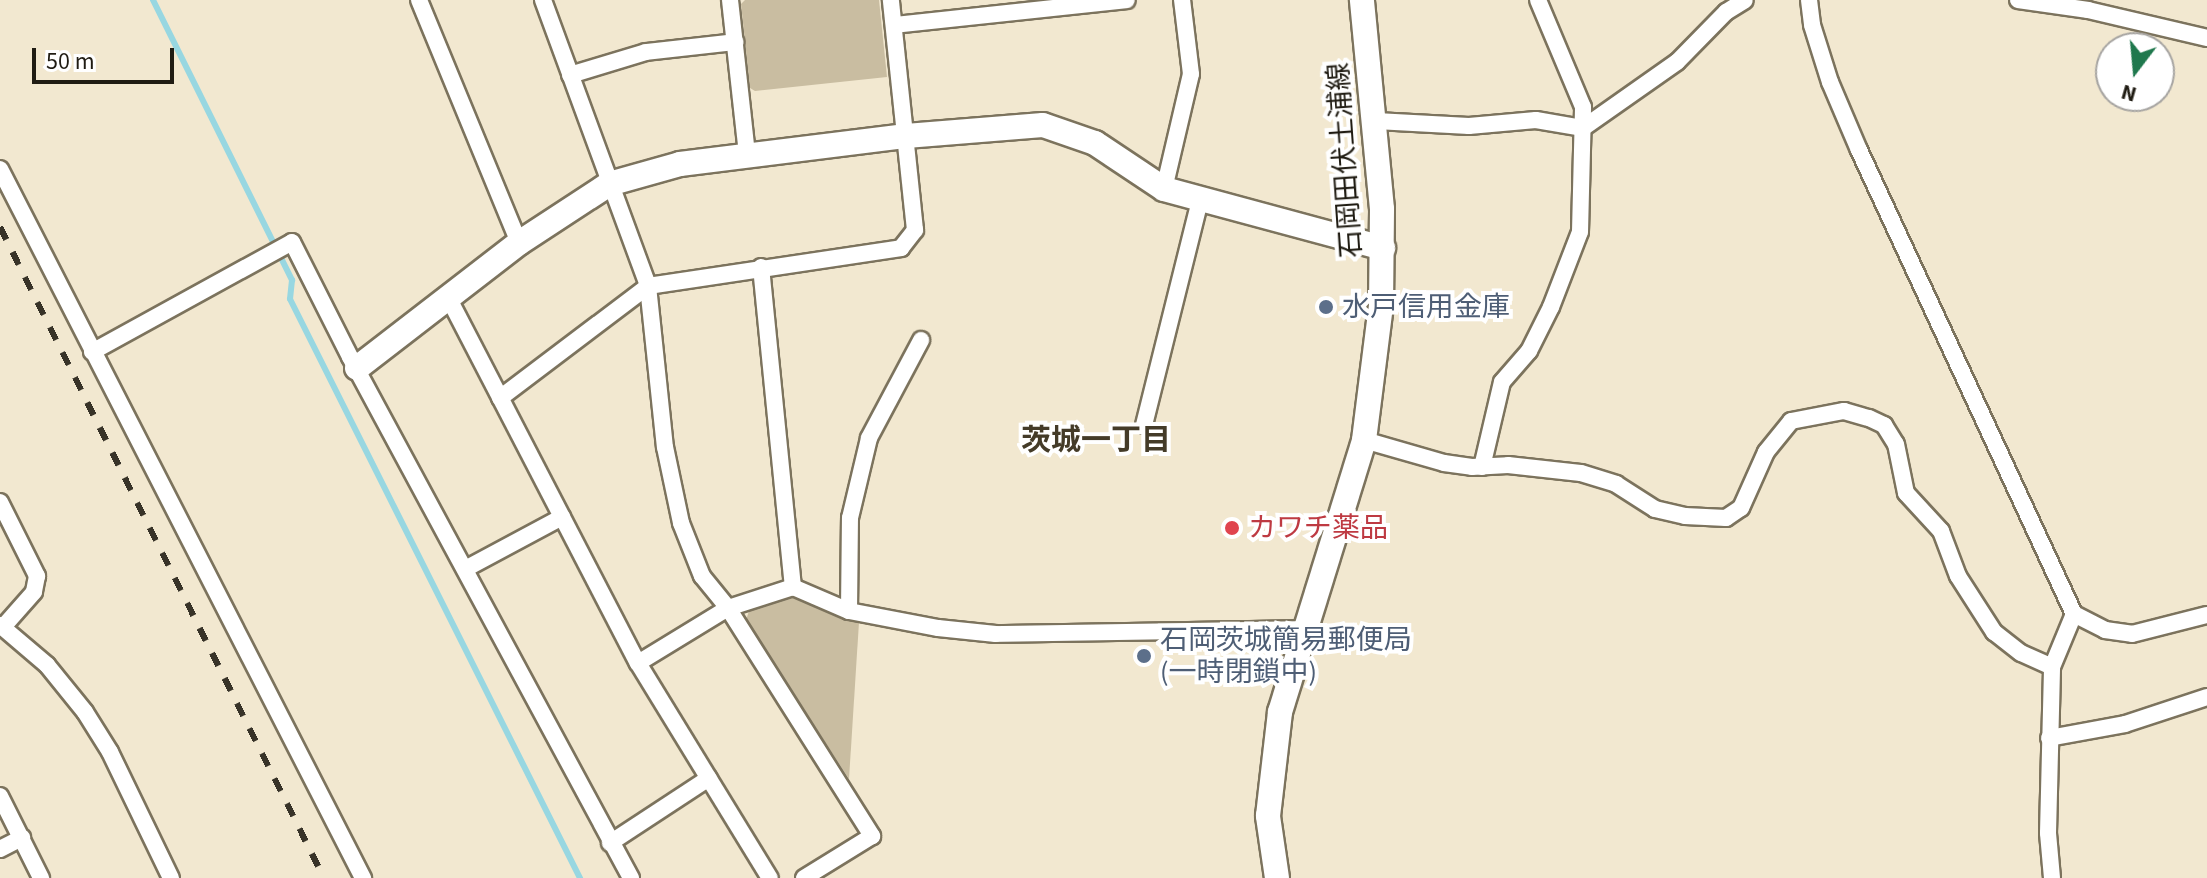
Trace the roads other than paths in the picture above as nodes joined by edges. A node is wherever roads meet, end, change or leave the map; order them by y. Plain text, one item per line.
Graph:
1 (419, 0) edge
2 (543, 0) edge
3 (730, 0) edge
4 (891, 0) edge
5 (1127, 0) edge
6 (1182, 0) edge
7 (1362, 0) edge
8 (1538, 0) edge
9 (1745, 0) edge
10 (1809, 0) edge
11 (2018, 0) edge
12 (894, 25) junction
13 (2207, 38) edge
14 (735, 42) junction
15 (570, 75) junction
16 (1376, 121) junction
17 (1583, 128) junction
18 (906, 136) junction
19 (747, 155) junction
20 (0, 169) edge
21 (609, 184) junction
22 (1164, 189) junction
23 (1200, 201) junction
24 (519, 243) junction
25 (1383, 248) junction
26 (761, 267) junction
27 (648, 286) junction
28 (448, 297) junction
29 (921, 340) dead end
30 (92, 352) junction
31 (357, 368) junction
32 (500, 398) junction
33 (1144, 425) dead end
34 (1364, 440) junction
35 (1482, 467) junction
36 (0, 502) edge
37 (562, 517) junction
38 (467, 568) junction
39 (793, 587) junction
40 (728, 608) junction
41 (849, 611) junction
42 (2074, 614) junction
43 (2207, 615) edge
44 (2, 626) edge
45 (1303, 629) junction
46 (638, 663) junction
47 (2052, 667) junction
48 (2207, 697) edge
49 (2049, 738) junction
50 (709, 778) junction
51 (0, 796) edge
52 (22, 838) junction
53 (610, 843) junction
54 (0, 849) edge
55 (41, 878) edge
56 (171, 878) edge
57 (363, 878) edge
58 (631, 878) edge
59 (770, 878) edge
60 (804, 878) edge
61 (1277, 878) edge
62 (2052, 878) edge

1 - 24 street
2 - 15 street
3 - 14 street
4 - 12 street
5 - 12 street
6 - 22 street
7 - 16 street, 石岡田伏土浦線
8 - 17 street
9 - 17 street
10 - 42 street
11 - 13 street
12 - 18 street
14 - 15 street
14 - 19 street
15 - 21 street
16 - 17 street
16 - 25 street, 石岡田伏土浦線
17 - 35 street
18 - 19 street
18 - 22 street
18 - 26 street
19 - 21 street
20 - 30 street
21 - 24 street
21 - 27 street
22 - 23 street
23 - 25 street
23 - 33 street
24 - 28 street
25 - 34 street, 石岡田伏土浦線
26 - 27 street
26 - 39 street
27 - 32 street
27 - 40 street
28 - 31 street
28 - 32 street
29 - 41 street
30 - 31 street
30 - 57 street
31 - 38 street
32 - 37 street
34 - 35 street
34 - 45 street, 石岡田伏土浦線
35 - 47 street
36 - 44 street
37 - 38 street
37 - 46 street
38 - 53 street
39 - 40 street
39 - 41 street
40 - 46 street
40 - 60 street
41 - 45 street
42 - 43 street
42 - 47 street
44 - 56 street
45 - 61 street, 石岡田伏土浦線
46 - 50 street
47 - 49 street
48 - 49 street
49 - 62 street
50 - 53 street
50 - 59 street
51 - 52 street
52 - 54 street
52 - 55 street
53 - 58 street

